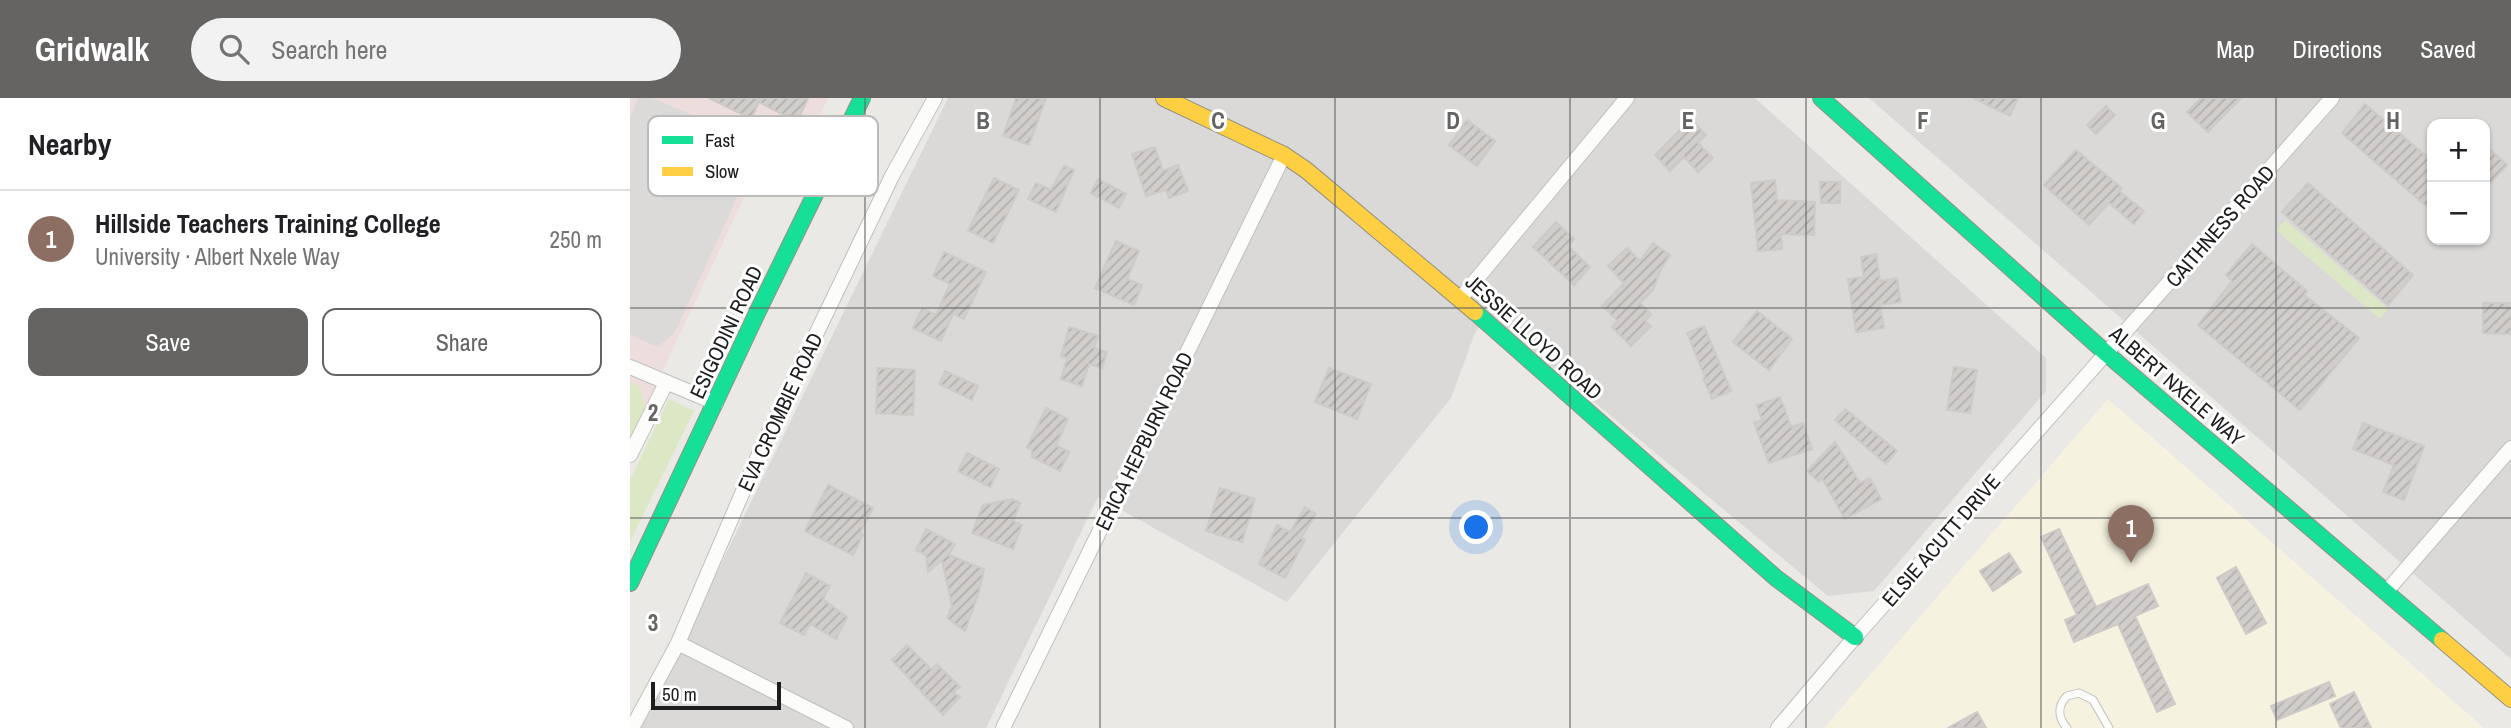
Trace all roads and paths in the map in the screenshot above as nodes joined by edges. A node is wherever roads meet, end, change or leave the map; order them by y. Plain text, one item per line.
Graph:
1 (862, 98) edge
2 (935, 98) edge
3 (1164, 98) edge
4 (1627, 98) edge
5 (2332, 98) edge
6 (1830, 101) edge
7 (853, 116) edge
8 (1284, 155) junction
9 (814, 196) edge
10 (1460, 299) junction
11 (2108, 354) junction
12 (630, 367) edge
13 (666, 383) junction
14 (716, 403) junction
15 (2511, 448) edge
16 (630, 455) edge
17 (630, 583) edge
18 (2386, 592) junction
19 (1855, 637) junction
20 (678, 643) junction
21 (2511, 699) edge
22 (632, 728) edge
23 (846, 728) edge
24 (1003, 728) edge
25 (1778, 728) edge
26 (2067, 728) edge
27 (2109, 728) edge

1 - 7 main road, ESIGODINI ROAD
2 - 20 street, EVA CROMBIE ROAD
3 - 8 main road, JESSIE LLOYD ROAD
4 - 10 street
5 - 11 street, CAITHNESS ROAD
6 - 11 main road, ALBERT NXELE WAY
8 - 10 main road, JESSIE LLOYD ROAD
8 - 24 street, ERICA HEPBURN ROAD
9 - 14 main road, ESIGODINI ROAD
10 - 19 main road, JESSIE LLOYD ROAD
11 - 18 main road, ALBERT NXELE WAY
11 - 19 street, ELSIE ACUTT DRIVE
12 - 13 street
13 - 14 street
13 - 16 street
14 - 17 main road, ESIGODINI ROAD
15 - 18 street
18 - 21 main road, ALBERT NXELE WAY
19 - 25 street, ELSIE ACUTT DRIVE
20 - 22 street, EVA CROMBIE ROAD
20 - 23 street
26 - 27 lane

